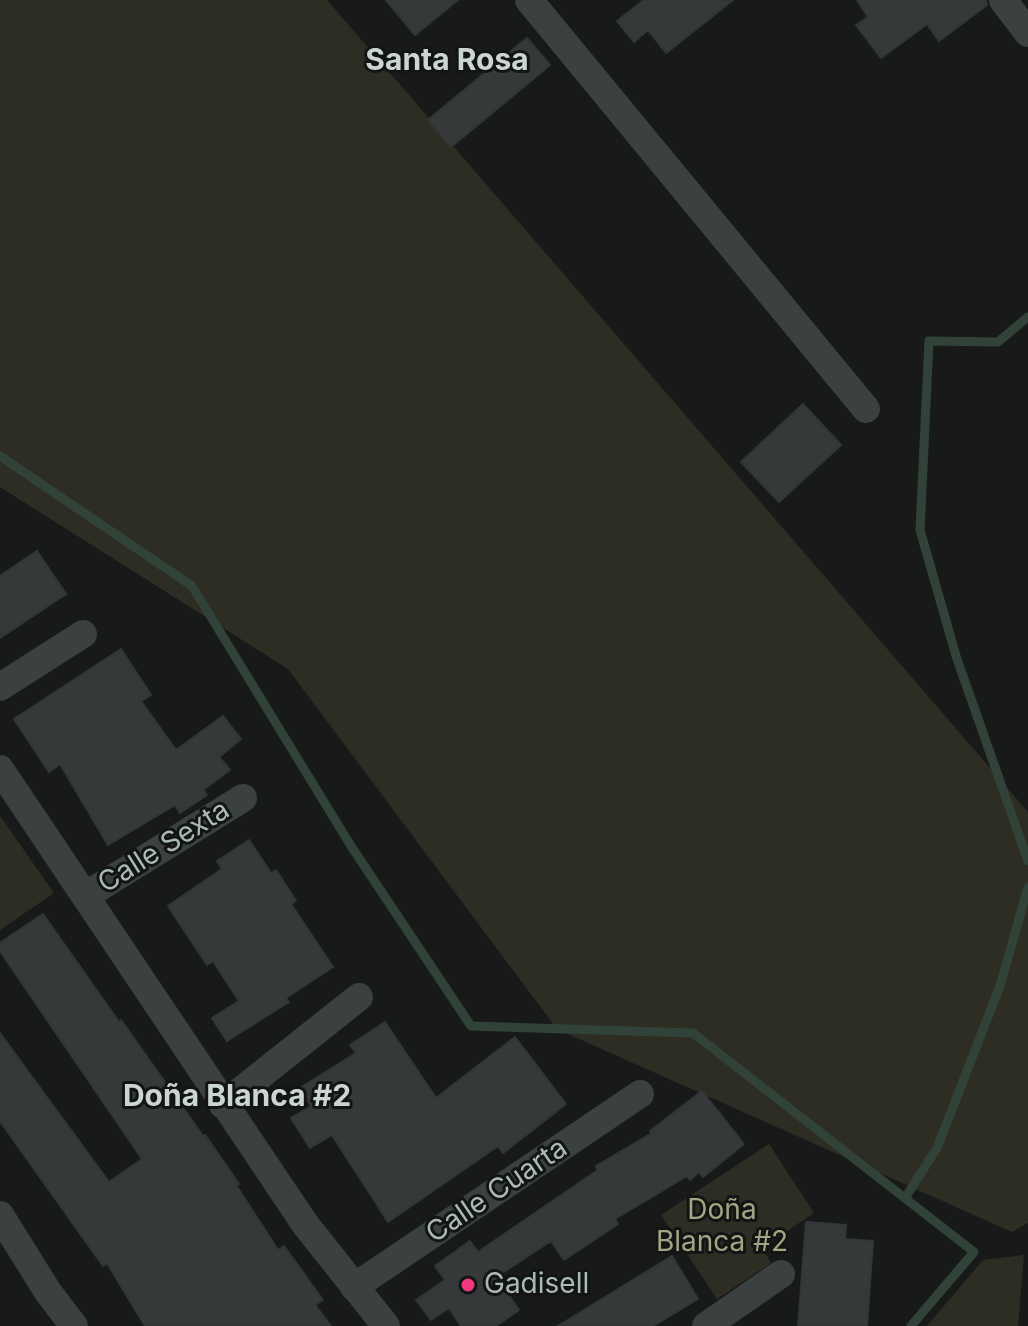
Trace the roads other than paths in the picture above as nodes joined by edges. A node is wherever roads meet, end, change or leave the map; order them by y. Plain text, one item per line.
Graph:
1 (529, 0) edge
2 (1003, 0) edge
3 (1028, 33) edge
4 (866, 409) dead end
5 (83, 634) dead end
6 (0, 687) edge
7 (0, 769) edge
8 (243, 798) dead end
9 (85, 896) junction
10 (359, 997) dead end
11 (640, 1094) dead end
12 (223, 1105) junction
13 (0, 1215) edge
14 (781, 1274) dead end
15 (354, 1287) junction
16 (74, 1326) edge
17 (386, 1326) edge
18 (706, 1326) edge

1 - 4 street
2 - 3 street
5 - 6 street
7 - 9 street
8 - 9 street, Calle Sexta
9 - 12 street
10 - 12 street
11 - 15 street, Calle Cuarta
12 - 15 street
13 - 16 street
14 - 18 street
15 - 17 street

